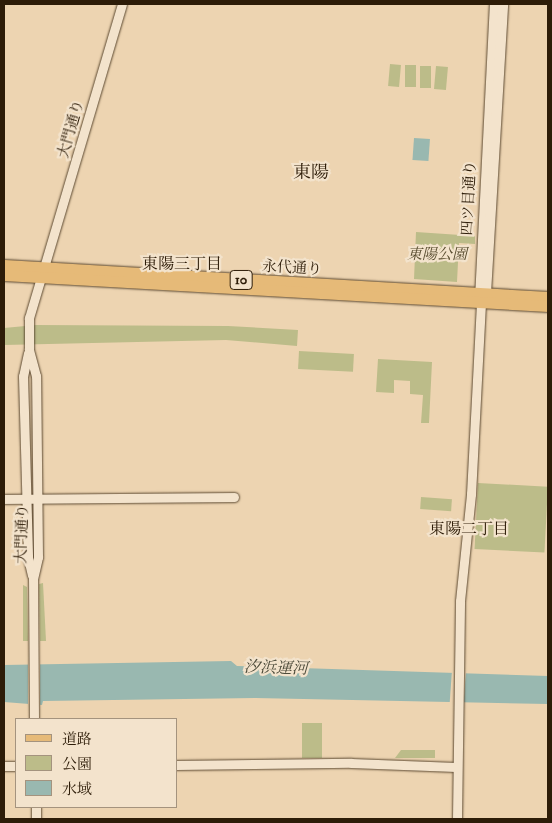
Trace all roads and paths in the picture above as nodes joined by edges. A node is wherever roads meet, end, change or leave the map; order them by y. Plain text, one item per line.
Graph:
1 (122, 4) edge
2 (495, 4) edge
3 (503, 4) edge
4 (4, 265) edge
5 (43, 274) junction
6 (4, 275) edge
7 (482, 296) junction
8 (548, 297) edge
9 (548, 306) edge
10 (29, 349) junction
11 (234, 497) dead end
12 (4, 499) edge
13 (26, 499) junction
14 (37, 499) junction
15 (33, 579) junction
16 (34, 716) edge
17 (178, 765) edge
18 (456, 767) junction
19 (457, 819) edge

1 - 5 street, 大門通り
2 - 7 main road, 四ツ目通り
3 - 7 main road, 四ツ目通り
4 - 5 main road, 永代通り / 10
5 - 6 main road, 永代通り / 10
5 - 7 main road, 永代通り / 10
5 - 10 street, 大門通り
7 - 8 main road, 永代通り / 10
7 - 9 main road, 永代通り / 10
7 - 18 street
10 - 13 street, 大門通り
10 - 14 street, 大門通り
11 - 14 street
12 - 13 street
13 - 14 street
13 - 15 street, 大門通り
14 - 15 street, 大門通り
15 - 16 street
17 - 18 street
18 - 19 street

